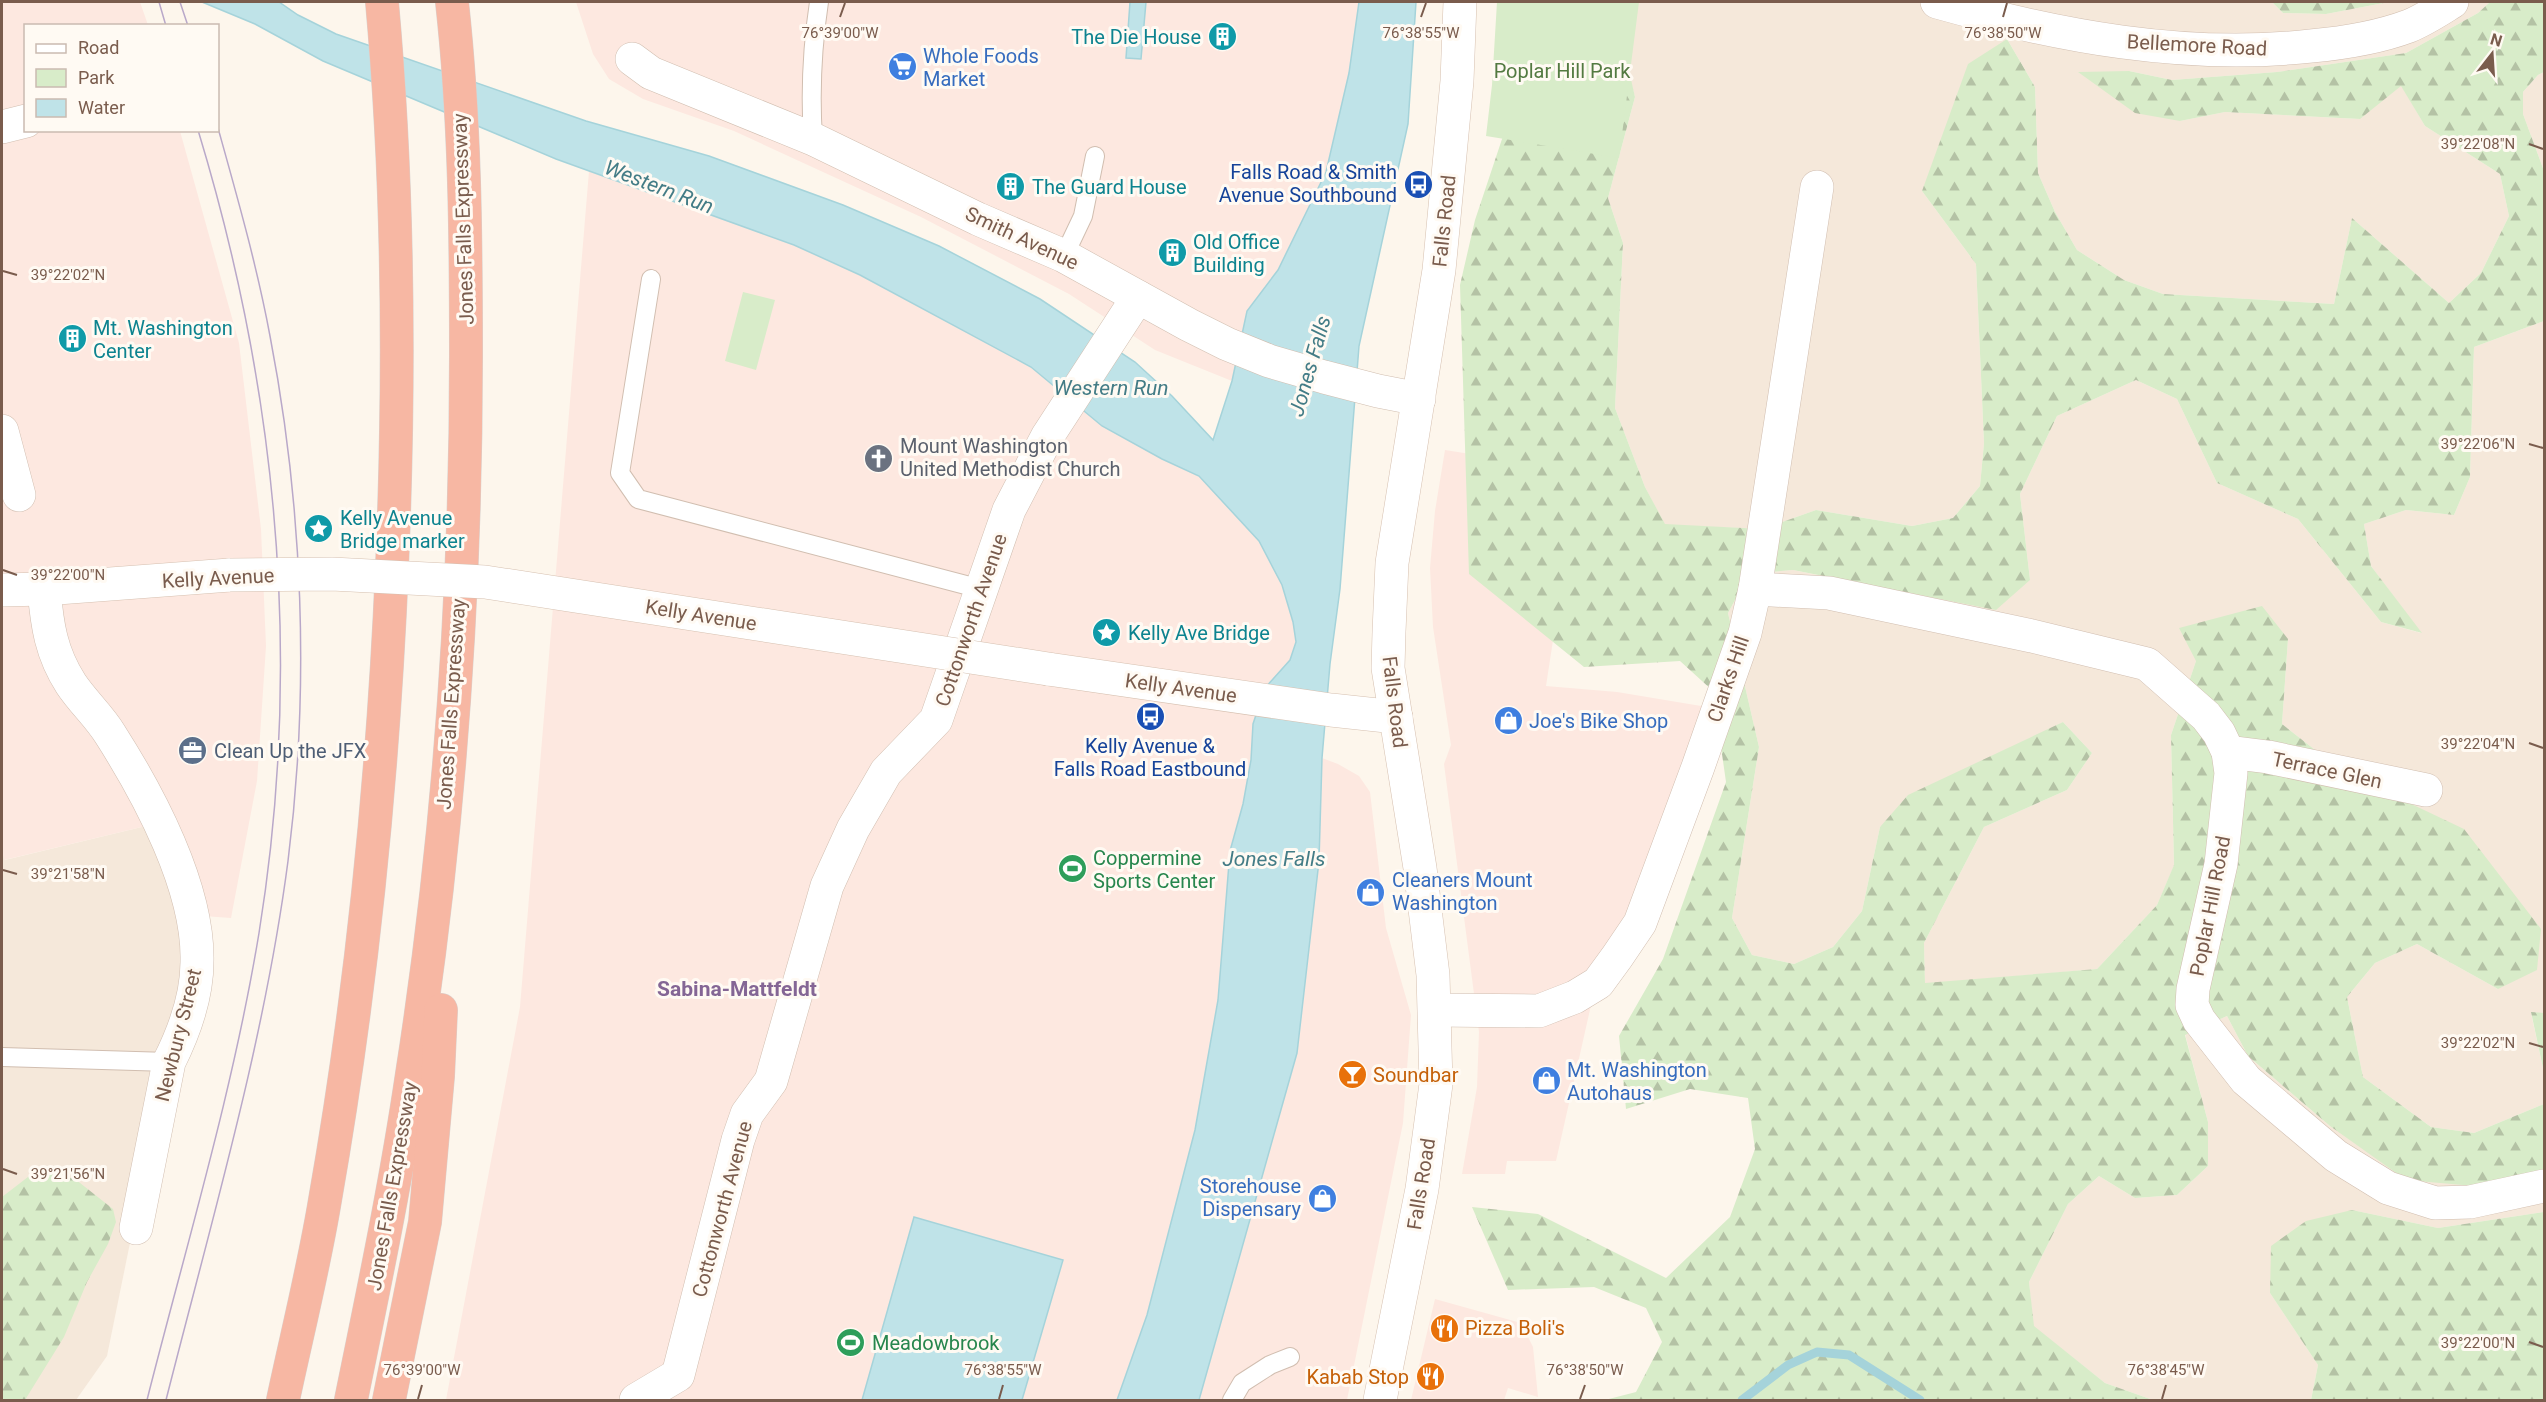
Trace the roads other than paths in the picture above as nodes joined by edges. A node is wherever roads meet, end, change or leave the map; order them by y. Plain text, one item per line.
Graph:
1 (819, 2) edge
2 (1460, 2) edge
3 (1937, 2) edge
4 (2452, 2) edge
5 (382, 3) edge
6 (453, 15) edge
7 (632, 59) dead end
8 (24, 122) edge
9 (2, 127) edge
10 (813, 139) junction
11 (1095, 156) dead end
12 (1817, 187) dead end
13 (1064, 256) junction
14 (651, 279) dead end
15 (1138, 297) junction
16 (1419, 399) junction
17 (4, 447) edge
18 (19, 495) dead end
19 (44, 589) junction
20 (981, 589) junction
21 (1755, 589) junction
22 (2, 590) edge
23 (1396, 717) junction
24 (2228, 752) junction
25 (2426, 790) dead end
26 (443, 820) junction
27 (1435, 1010) junction
28 (2, 1057) edge
29 (169, 1062) junction
30 (2544, 1186) edge
31 (136, 1228) dead end
32 (1290, 1357) dead end
33 (283, 1401) edge
34 (351, 1401) edge
35 (389, 1401) edge
36 (636, 1401) edge
37 (1232, 1401) edge
38 (1380, 1401) edge

1 - 10 lane
2 - 16 street, Falls Road
3 - 4 street, Bellemore Road
5 - 33 highway
6 - 26 highway, Jones Falls Expressway
7 - 10 street, Smith Avenue
8 - 9 street
10 - 13 street, Smith Avenue
11 - 13 lane
12 - 21 street, Clarks Hill
13 - 15 street, Smith Avenue
14 - 20 lane
15 - 16 street, Smith Avenue
15 - 20 street, Cottonworth Avenue
16 - 23 street, Falls Road
17 - 18 street
19 - 22 street, Kelly Avenue
19 - 23 street, Kelly Avenue, bridge
19 - 29 street, Newbury Street
20 - 36 street, Cottonworth Avenue
21 - 24 street, Poplar Hill Road
21 - 27 street, Clarks Hill
23 - 27 street, Falls Road
24 - 25 street, Terrace Glen
24 - 30 street, Poplar Hill Road
26 - 34 highway, Jones Falls Expressway
26 - 35 highway
27 - 38 street, Falls Road
28 - 29 lane
29 - 31 street, Newbury Street
32 - 37 lane

